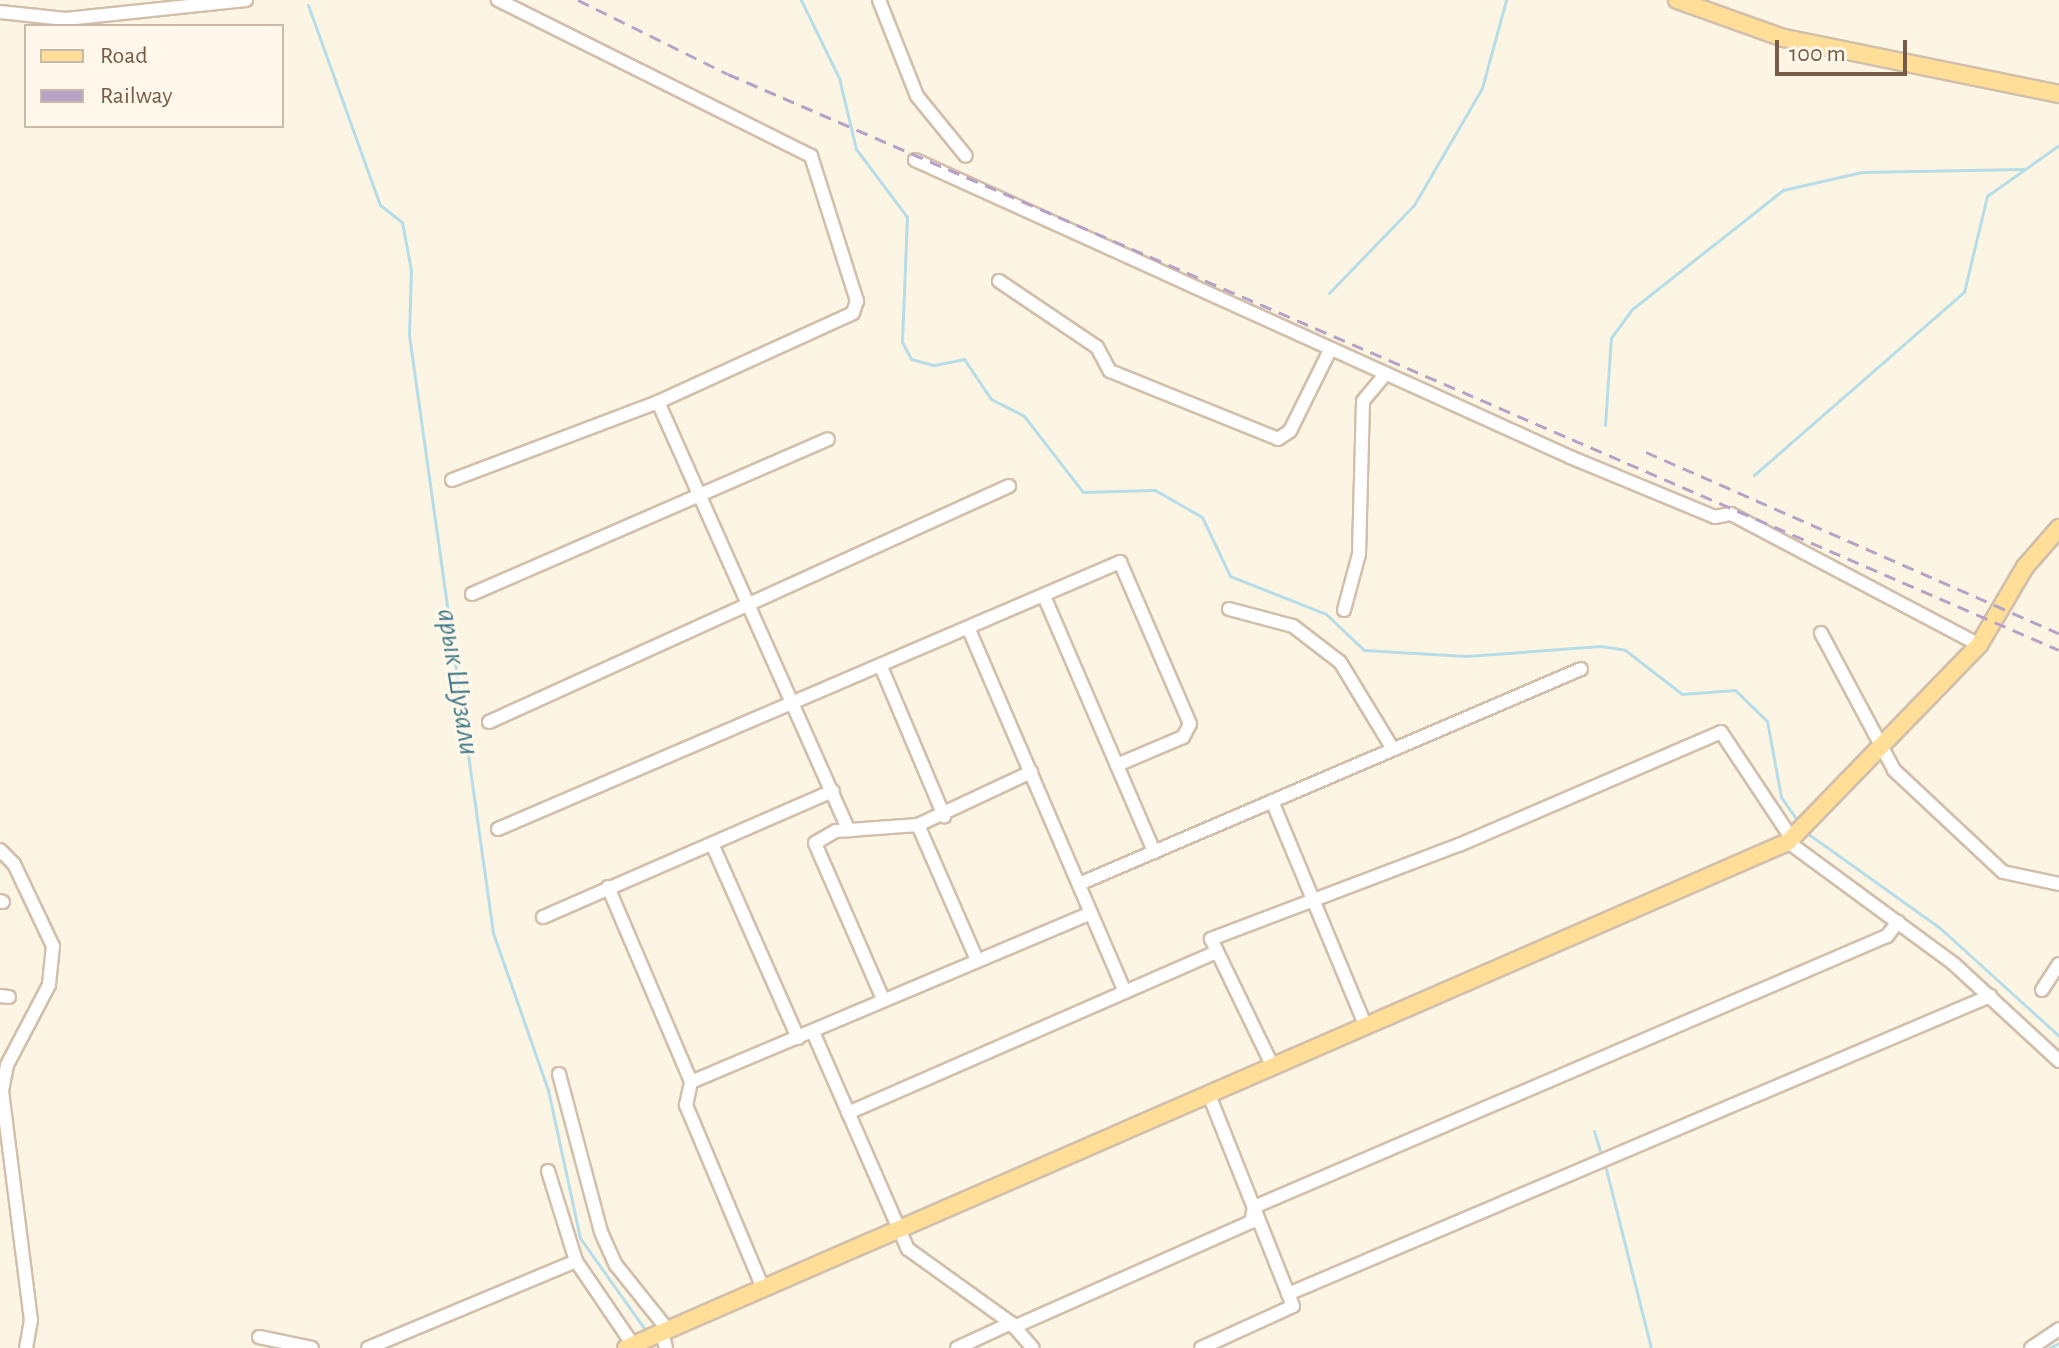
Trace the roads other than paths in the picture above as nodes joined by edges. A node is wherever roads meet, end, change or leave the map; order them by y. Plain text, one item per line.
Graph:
1 (246, 0) edge
2 (498, 0) edge
3 (879, 0) edge
4 (1677, 0) edge
5 (0, 12) edge
6 (2059, 94) edge
7 (966, 156) dead end
8 (915, 160) dead end
9 (999, 281) dead end
10 (1330, 350) junction
11 (1384, 376) junction
12 (658, 402) junction
13 (828, 439) dead end
14 (452, 480) dead end
15 (1009, 486) dead end
16 (700, 494) junction
17 (2059, 528) edge
18 (472, 594) dead end
19 (1044, 596) junction
20 (750, 604) junction
21 (1229, 609) dead end
22 (1344, 610) dead end
23 (970, 632) junction
24 (1821, 633) dead end
25 (1979, 645) junction
26 (882, 669) junction
27 (1581, 669) dead end
28 (793, 706) junction
29 (489, 722) dead end
30 (1393, 749) junction
31 (1878, 752) junction
32 (1117, 765) junction
33 (1031, 772) junction
34 (833, 791) junction
35 (1272, 801) junction
36 (944, 816) junction
37 (918, 825) junction
38 (498, 829) dead end
39 (849, 830) junction
40 (1790, 841) junction
41 (713, 846) junction
42 (0, 850) edge
43 (1154, 852) junction
44 (1079, 884) junction
45 (2059, 884) edge
46 (608, 887) junction
47 (1312, 900) junction
48 (1091, 913) junction
49 (543, 917) dead end
50 (1898, 922) junction
51 (1215, 953) junction
52 (977, 960) junction
53 (2059, 964) edge
54 (2042, 990) dead end
55 (1125, 992) junction
56 (1990, 996) junction
57 (883, 999) junction
58 (1366, 1027) junction
59 (813, 1032) junction
60 (798, 1038) junction
61 (2059, 1061) edge
62 (1273, 1067) junction
63 (559, 1074) dead end
64 (691, 1082) junction
65 (1, 1091) edge
66 (1209, 1095) junction
67 (848, 1113) junction
68 (548, 1171) dead end
69 (0, 1189) edge
70 (14, 1190) junction
71 (1254, 1207) junction
72 (897, 1230) junction
73 (576, 1261) junction
74 (763, 1288) junction
75 (1288, 1294) junction
76 (1012, 1325) junction
77 (2059, 1329) edge
78 (259, 1337) dead end
79 (651, 1340) edge
80 (26, 1348) edge
81 (312, 1348) edge
82 (368, 1348) edge
83 (957, 1348) edge
84 (1033, 1348) edge
85 (1201, 1348) edge
86 (2031, 1348) edge

1 - 5 street
2 - 12 street
3 - 7 street
4 - 6 main road
8 - 10 street
9 - 10 street
10 - 11 street
11 - 22 street
11 - 25 street
12 - 14 street
12 - 16 street
13 - 16 street
15 - 20 street
16 - 18 street
16 - 20 street
17 - 25 main road
19 - 23 street
19 - 32 street
19 - 32 street
20 - 28 street
20 - 29 street
21 - 30 street
23 - 26 street
23 - 33 street
24 - 31 street
25 - 31 main road
26 - 28 street
26 - 36 street
27 - 30 street
28 - 34 street
28 - 38 street
30 - 35 street
31 - 40 main road
31 - 45 street
32 - 43 street
33 - 36 street
33 - 44 street
34 - 39 street
34 - 41 street
35 - 43 street
35 - 47 street
36 - 37 street
37 - 39 street
37 - 52 street
39 - 57 street
40 - 47 street
40 - 50 street
40 - 58 main road
41 - 46 street
41 - 60 street
42 - 65 street
43 - 44 street
44 - 48 street
46 - 49 street
46 - 64 street
47 - 51 street
47 - 58 street
48 - 52 street
48 - 55 street
50 - 56 street
50 - 71 street
51 - 55 street
51 - 62 street
52 - 57 street
53 - 54 street
55 - 67 street
56 - 61 street
56 - 75 street
57 - 59 street
58 - 62 main road
59 - 60 street
59 - 67 street
60 - 64 street
62 - 66 main road
63 - 79 street
64 - 74 street
65 - 70 street
66 - 71 street
66 - 72 main road
67 - 72 street
68 - 73 street
69 - 70 street
70 - 80 street
71 - 75 street
71 - 76 street
72 - 74 main road
72 - 76 street
73 - 79 street
73 - 82 street
74 - 79 main road
75 - 85 street
76 - 83 street
76 - 84 street
77 - 86 street
78 - 81 street

